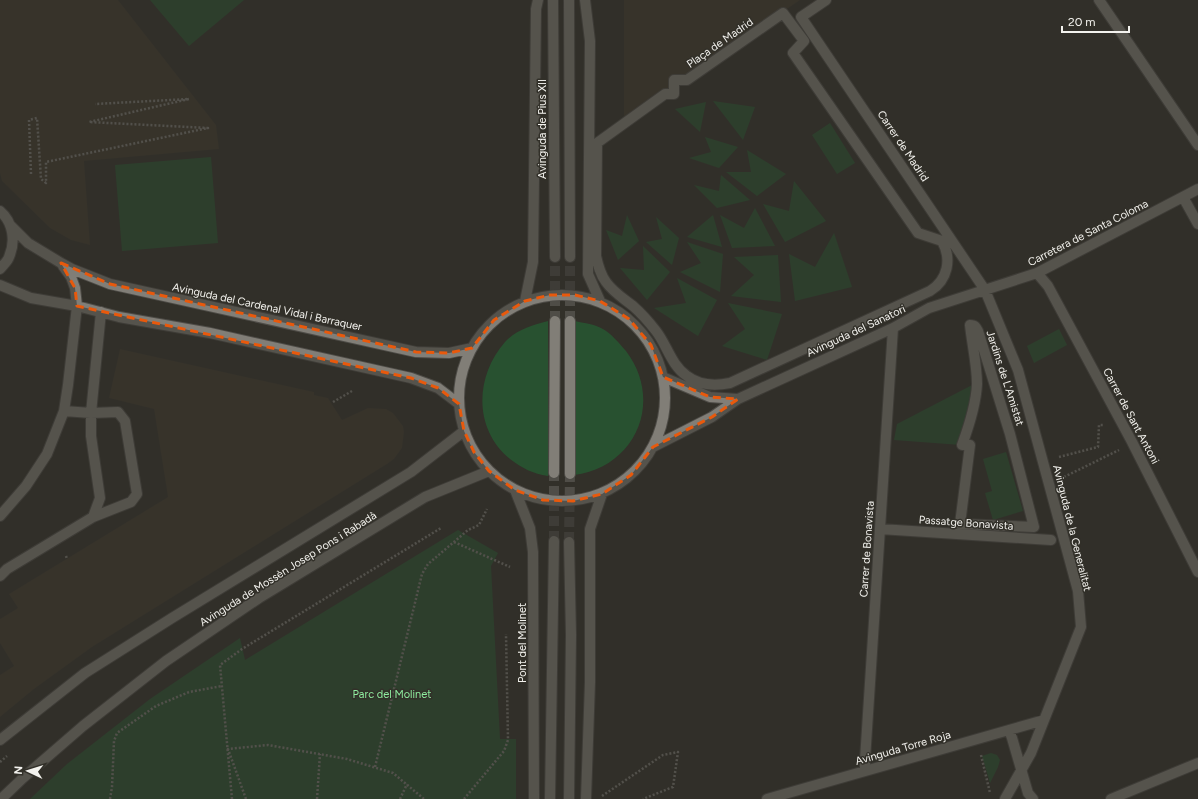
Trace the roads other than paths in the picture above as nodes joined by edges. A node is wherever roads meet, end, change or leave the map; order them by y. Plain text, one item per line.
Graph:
1 (538, 0) edge
2 (553, 0) edge
3 (569, 0) edge
4 (585, 0) edge
5 (826, 0) edge
6 (1099, 0) edge
7 (1198, 145) edge
8 (1198, 189) edge
9 (1183, 197) junction
10 (0, 211) edge
11 (1198, 224) edge
12 (10, 225) junction
13 (555, 257) tunnel mouth
14 (570, 257) tunnel mouth
15 (61, 263) junction
16 (0, 269) edge
17 (1037, 273) junction
18 (0, 286) edge
19 (985, 290) junction
20 (600, 301) junction
21 (525, 302) junction
22 (77, 306) junction
23 (101, 312) junction
24 (555, 321) tunnel mouth
25 (570, 321) tunnel mouth
26 (893, 328) junction
27 (848, 329) joint
28 (472, 348) junction
29 (663, 377) junction
30 (738, 399) junction
31 (459, 404) junction
32 (64, 411) junction
33 (91, 413) junction
34 (464, 431) junction
35 (653, 447) junction
36 (489, 471) junction
37 (554, 473) tunnel mouth
38 (570, 474) tunnel mouth
39 (516, 490) junction
40 (602, 494) junction
41 (0, 516) edge
42 (93, 517) junction
43 (960, 524) joint
44 (880, 529) junction
45 (1051, 540) dead end
46 (554, 542) tunnel mouth
47 (569, 542) tunnel mouth
48 (1198, 572) edge
49 (0, 576) edge
50 (1044, 720) junction
51 (1009, 730) junction
52 (0, 740) edge
53 (1198, 763) edge
54 (1022, 769) junction
55 (865, 771) junction
56 (1, 799) edge
57 (534, 799) edge
58 (550, 799) edge
59 (568, 799) edge
60 (586, 799) edge
61 (767, 799) edge
62 (1005, 799) edge
63 (1033, 799) edge
64 (1111, 799) edge

1 - 21 street
2 - 13 street, Avinguda de Pius XII
3 - 14 street
4 - 20 street
5 - 19 street, Carrer de Madrid
6 - 7 street
8 - 9 street, Carretera de Santa Coloma
9 - 11 street
9 - 17 street, Carretera de Santa Coloma
10 - 12 street, Avinguda del Cardenal Vidal i Barraquer
12 - 15 street, Avinguda del Cardenal Vidal i Barraquer
12 - 16 street
15 - 22 street, Avinguda del Cardenal Vidal i Barraquer
15 - 28 street, Avinguda del Cardenal Vidal i Barraquer
17 - 19 street, Carretera de Santa Coloma
17 - 48 street, Carrer de Sant Antoni
18 - 22 street
19 - 26 street, Avinguda del Sanatori
19 - 50 street, Avinguda de la Generalitat
20 - 21 street
20 - 29 street
21 - 28 street
22 - 23 street
22 - 32 street, Avinguda del Cardenal Vidal i Barraquer
23 - 31 street
23 - 33 street
24 - 37 street
25 - 38 street
26 - 30 street, Avinguda del Sanatori
26 - 44 street, Carrer de Bonavista
27 - 27 street, Plaça de Madrid
28 - 31 street
29 - 30 street, Avinguda del Sanatori
29 - 35 street
30 - 35 street, Avinguda del Sanatori
31 - 34 street
32 - 33 street
32 - 41 street, Avinguda del Cardenal Vidal i Barraquer
33 - 42 street
33 - 42 street
34 - 36 street
34 - 52 street, Avinguda de Mossèn Josep Pons i Rabadà
35 - 40 street
36 - 39 street
36 - 56 street, Avinguda de Mossèn Josep Pons i Rabadà
39 - 40 street
39 - 57 street, Pont del Molinet
40 - 60 street
42 - 49 street
43 - 43 street, Jardins de L'Amistat
44 - 45 street, Passatge Bonavista
44 - 55 street, Carrer de Bonavista
46 - 58 street
47 - 59 street
50 - 51 street, Avinguda Torre Roja
50 - 54 street, Avinguda de la Generalitat
51 - 54 street
51 - 55 street, Avinguda Torre Roja
53 - 64 street
54 - 62 street, Avinguda de la Generalitat
54 - 63 street
55 - 61 street, Avinguda Torre Roja

